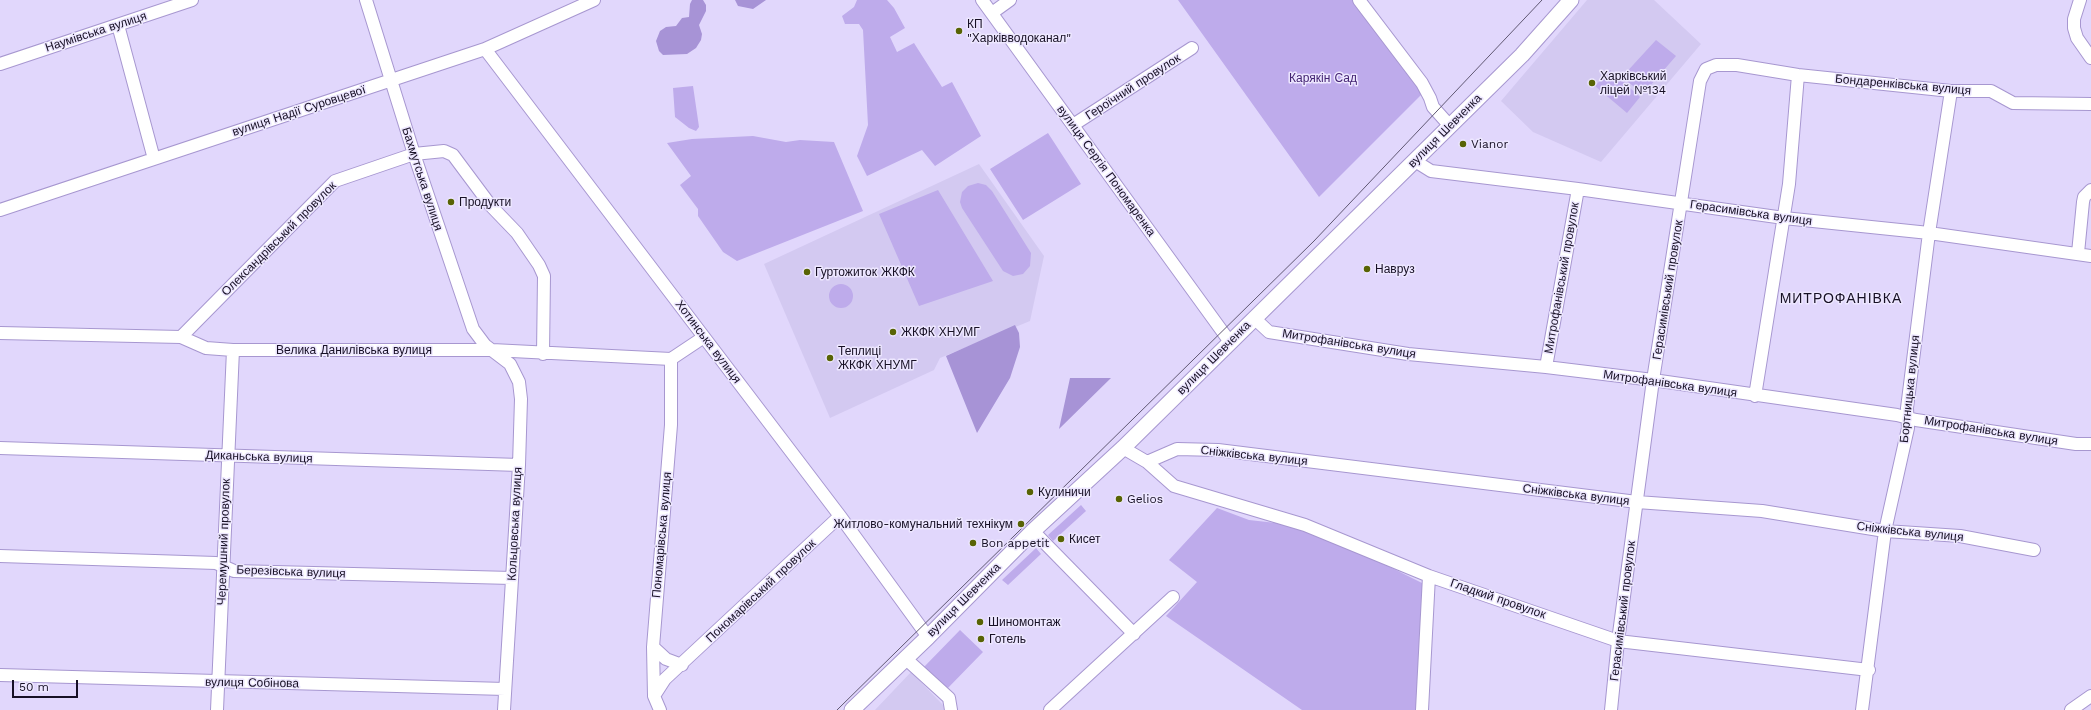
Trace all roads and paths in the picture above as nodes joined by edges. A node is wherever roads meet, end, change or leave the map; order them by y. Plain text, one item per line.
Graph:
1 (192, 0) edge
2 (366, 0) edge
3 (594, 0) edge
4 (982, 0) edge
5 (1010, 0) edge
6 (1359, 0) edge
7 (1571, 0) edge
8 (2080, 0) edge
9 (992, 13) junction
10 (118, 25) junction
11 (1192, 48) dead end
12 (485, 49) junction
13 (2091, 58) edge
14 (0, 64) edge
15 (1737, 64) joint
16 (1798, 75) junction
17 (391, 81) junction
18 (1951, 91) junction
19 (2091, 104) edge
20 (1073, 125) junction
21 (1450, 126) junction
22 (414, 154) junction
23 (154, 160) junction
24 (1415, 161) junction
25 (1578, 189) junction
26 (2091, 190) edge
27 (1681, 203) junction
28 (0, 210) edge
29 (1784, 218) junction
30 (1929, 233) junction
31 (2078, 253) junction
32 (2091, 256) edge
33 (1254, 318) junction
34 (0, 333) edge
35 (704, 337) junction
36 (181, 338) junction
37 (1230, 342) junction
38 (233, 350) junction
39 (492, 350) junction
40 (543, 354) junction
41 (671, 359) junction
42 (1546, 367) junction
43 (1653, 380) junction
44 (1756, 396) junction
45 (1908, 418) junction
46 (2091, 444) edge
47 (0, 448) edge
48 (1123, 448) junction
49 (227, 456) junction
50 (1147, 462) junction
51 (519, 465) junction
52 (1637, 502) junction
53 (840, 516) junction
54 (1033, 531) junction
55 (1885, 531) junction
56 (2034, 550) dead end
57 (0, 556) edge
58 (222, 566) junction
59 (1429, 576) junction
60 (512, 578) junction
61 (1172, 597) dead end
62 (1134, 634) junction
63 (928, 637) junction
64 (1618, 641) junction
65 (653, 647) junction
66 (905, 658) junction
67 (682, 666) junction
68 (1869, 670) junction
69 (0, 675) edge
70 (218, 682) junction
71 (505, 689) junction
72 (654, 696) junction
73 (2091, 696) edge
74 (950, 704) edge
75 (217, 710) edge
76 (504, 710) edge
77 (660, 710) edge
78 (852, 710) edge
79 (956, 710) edge
80 (1050, 710) edge
81 (1422, 710) edge
82 (1611, 710) edge
83 (1862, 710) edge
84 (2071, 710) edge

1 - 10 street, Наумівська вулиця
2 - 17 street, Бахмутська вулиця
3 - 12 street, вулиця Надії Суровцевої
4 - 9 street, вулиця Сергія Пономаренка
5 - 9 street
6 - 21 street
7 - 21 main road, вулиця Шевченка
8 - 13 street
9 - 20 street, вулиця Сергія Пономаренка
10 - 14 street, Наумівська вулиця
10 - 23 street
11 - 20 street, Героїчний провулок
12 - 17 street, вулиця Надії Суровцевої
12 - 35 street, Хотинська вулиця
15 - 16 street, Бондаренківська вулиця
15 - 27 street, Герасимівський провулок
16 - 18 street, Бондаренківська вулиця
16 - 29 street
17 - 22 street, Бахмутська вулиця
17 - 23 street, вулиця Надії Суровцевої
18 - 19 street, Бондаренківська вулиця
18 - 30 street, Бортницька вулиця
20 - 37 street, вулиця Сергія Пономаренка
21 - 24 main road, вулиця Шевченка
22 - 36 street, Олександрівський провулок
22 - 39 street, Бахмутська вулиця
22 - 40 street
23 - 28 street, вулиця Надії Суровцевої
24 - 25 street, Герасимівська вулиця
24 - 33 main road, вулиця Шевченка
25 - 27 street, Герасимівська вулиця
25 - 42 street, Митрофанівський провулок
26 - 31 street
27 - 29 street, Герасимівська вулиця
27 - 43 street, Герасимівський провулок
29 - 30 street, Герасимівська вулиця
29 - 44 street
30 - 31 street, Герасимівська вулиця
30 - 45 street, Бортницька вулиця
31 - 32 street, Герасимівська вулиця
33 - 37 main road, вулиця Шевченка
33 - 42 street, Митрофанівська вулиця
34 - 36 street, Велика Данилівська вулиця
35 - 41 street
35 - 53 street, Хотинська вулиця
36 - 38 street, Велика Данилівська вулиця
37 - 48 main road, вулиця Шевченка
38 - 39 street, Велика Данилівська вулиця
38 - 49 street, Черемушний провулок
39 - 40 street, Велика Данилівська вулиця
39 - 51 street, Кольцовська вулиця
40 - 41 street, Велика Данилівська вулиця
41 - 65 street, Пономарівська вулиця
42 - 43 street, Митрофанівська вулиця
43 - 44 street, Митрофанівська вулиця
43 - 52 street, Герасимівський провулок
44 - 45 street, Митрофанівська вулиця
45 - 46 street, Митрофанівська вулиця
45 - 55 street, Бортницька вулиця
47 - 49 street, Диканьська вулиця
48 - 50 street
48 - 54 main road, вулиця Шевченка
49 - 51 street, Диканьська вулиця
49 - 58 street, Черемушний провулок
50 - 52 street, Сніжківська вулиця
50 - 59 street, Гладкий провулок
51 - 60 street, Кольцовська вулиця
52 - 55 street, Сніжківська вулиця
52 - 64 street, Герасимівський провулок
53 - 63 street, Хотинська вулиця
53 - 67 street, Пономарівський провулок
54 - 62 street
54 - 63 main road, вулиця Шевченка
55 - 56 street, Сніжківська вулиця
55 - 68 street, Бортницька вулиця
57 - 58 street, Березівська вулиця
58 - 60 street, Березівська вулиця
58 - 70 street, Черемушний провулок
59 - 64 street, Гладкий провулок
59 - 81 street
60 - 71 street, Кольцовська вулиця
61 - 62 street
62 - 80 street
63 - 66 main road, вулиця Шевченка
64 - 68 street, Гладкий провулок
64 - 82 street, Герасимівський провулок
65 - 67 street
65 - 72 street, Пономарівська вулиця
66 - 74 street
66 - 78 main road, вулиця Шевченка
67 - 72 street, Пономарівський провулок
68 - 83 street, Бортницька вулиця
69 - 70 street, вулиця Собінова
70 - 71 street, вулиця Собінова
70 - 75 street, Черемушний провулок
71 - 76 street, Кольцовська вулиця
72 - 77 street, Пономарівська вулиця
73 - 84 street
74 - 79 street

